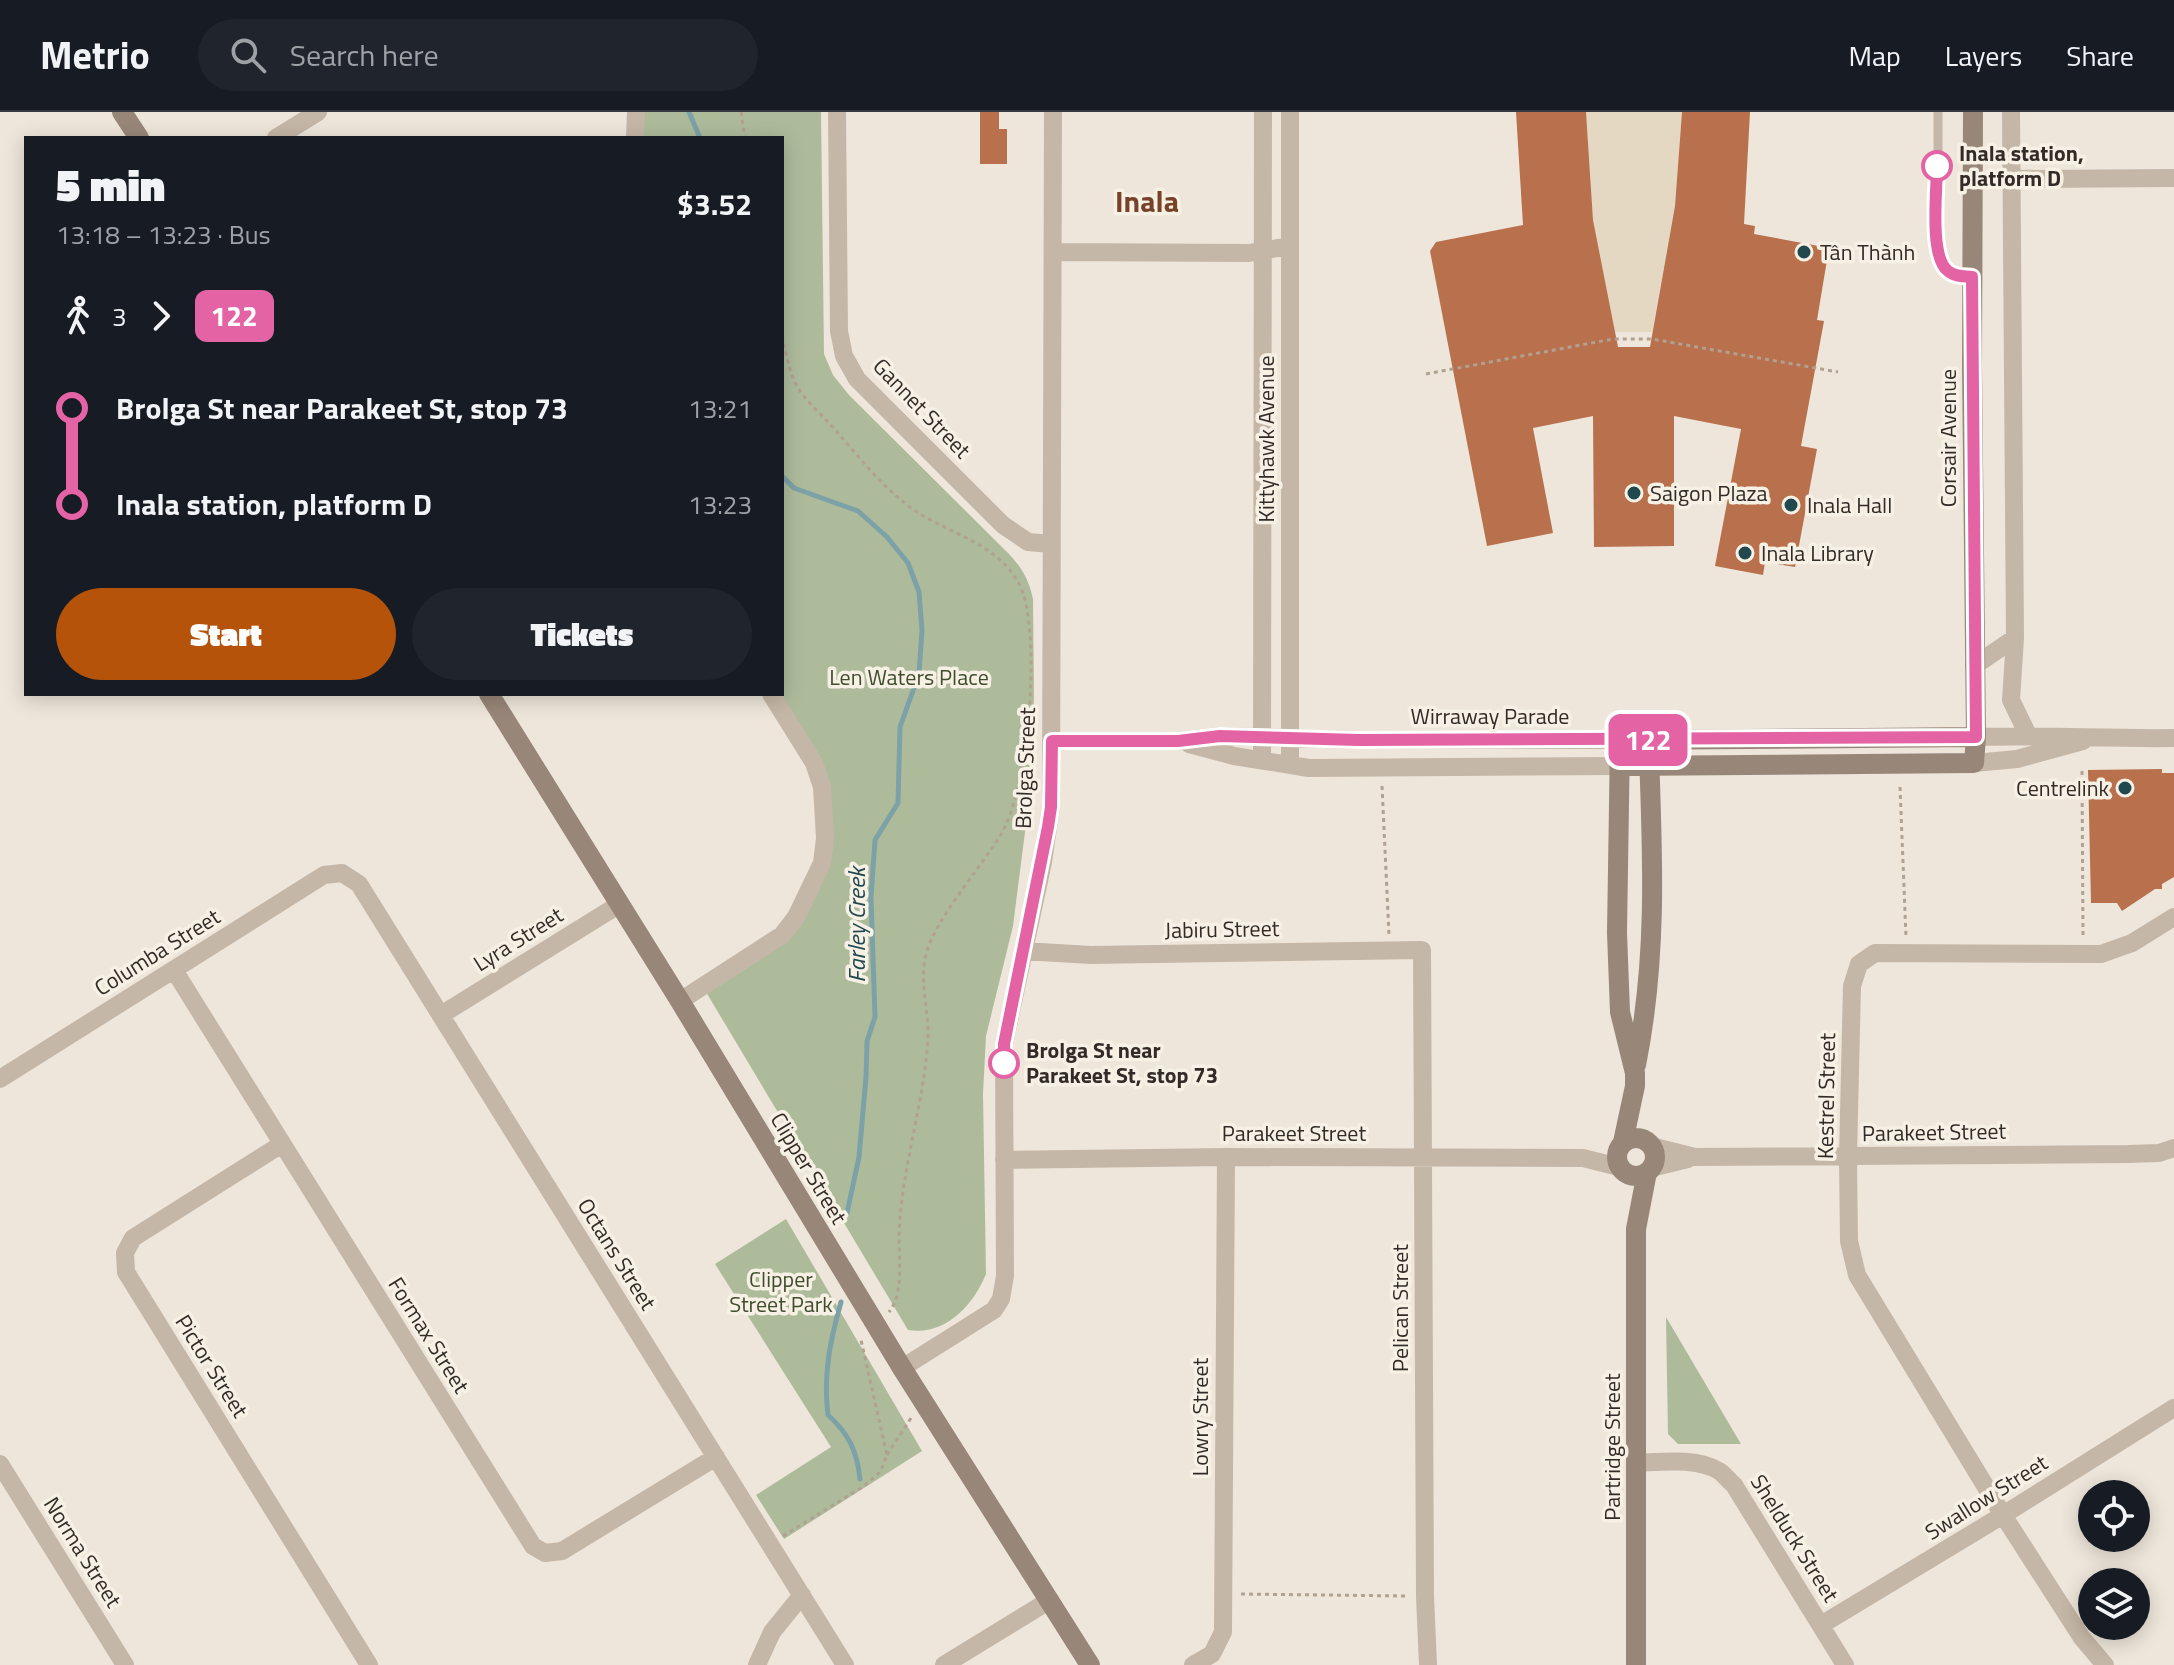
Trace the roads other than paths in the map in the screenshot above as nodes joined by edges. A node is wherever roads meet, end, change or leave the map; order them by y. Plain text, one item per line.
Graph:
1 (122, 112) edge
2 (318, 112) edge
3 (636, 112) edge
4 (837, 112) edge
5 (1053, 112) edge
6 (1263, 112) edge
7 (1290, 112) edge
8 (1938, 112) edge
9 (1973, 112) edge
10 (2011, 112) edge
11 (138, 136) edge
12 (279, 136) edge
13 (635, 136) edge
14 (2174, 178) edge
15 (2012, 179) junction
16 (1289, 246) junction
17 (1053, 252) junction
18 (1262, 252) junction
19 (1972, 277) junction
20 (1051, 544) junction
21 (2015, 638) junction
22 (1974, 666) junction
23 (490, 696) edge
24 (772, 696) edge
25 (2028, 735) junction
26 (1263, 737) junction
27 (1976, 737) junction
28 (2174, 738) edge
29 (1292, 739) junction
30 (2090, 739) junction
31 (1620, 740) junction
32 (1648, 740) junction
33 (1052, 741) junction
34 (1178, 741) junction
35 (1262, 760) junction
36 (1974, 763) junction
37 (1290, 765) junction
38 (1619, 766) junction
39 (1649, 767) junction
40 (342, 873) joint
41 (620, 904) junction
42 (2174, 917) edge
43 (1422, 950) joint
44 (1023, 951) junction
45 (174, 970) junction
46 (680, 1001) junction
47 (441, 1015) junction
48 (1635, 1073) junction
49 (0, 1079) edge
50 (1635, 1095) junction
51 (282, 1144) junction
52 (1649, 1144) junction
53 (2174, 1148) edge
54 (1226, 1157) junction
55 (1621, 1157) junction
56 (1695, 1157) junction
57 (1848, 1157) junction
58 (1423, 1158) junction
59 (1004, 1160) junction
60 (1649, 1170) junction
61 (1636, 1229) junction
62 (902, 1368) junction
63 (2174, 1408) edge
64 (716, 1457) junction
65 (1636, 1463) junction
66 (0, 1464) edge
67 (2003, 1515) junction
68 (802, 1595) junction
69 (1050, 1600) junction
70 (1821, 1625) junction
71 (125, 1665) edge
72 (369, 1665) edge
73 (757, 1665) edge
74 (845, 1665) edge
75 (944, 1665) edge
76 (1090, 1665) edge
77 (1193, 1665) edge
78 (1428, 1665) edge
79 (1636, 1665) edge
80 (1845, 1665) edge
81 (2105, 1665) edge

1 - 11 street
2 - 12 street
3 - 13 street
4 - 20 street, Gannet Street
5 - 17 street, Brolga Street
6 - 18 street, Kittyhawk Avenue
7 - 16 street, Kittyhawk Avenue
8 - 19 lane
9 - 19 street, Corsair Avenue
10 - 15 street
14 - 15 street
15 - 21 street
16 - 18 street
16 - 29 street, Kittyhawk Avenue
17 - 18 street
17 - 20 street, Brolga Street
18 - 26 street, Kittyhawk Avenue
19 - 22 street, Corsair Avenue
20 - 33 street, Brolga Street
21 - 22 street
21 - 25 street
22 - 27 street, Corsair Avenue
23 - 41 street, Clipper Street
24 - 46 street
25 - 27 street, Wirraway Parade
25 - 30 street, Wirraway Parade
26 - 29 street, Wirraway Parade
26 - 34 street, Wirraway Parade
26 - 35 street, Kittyhawk Avenue
27 - 32 street, Wirraway Parade
27 - 36 street, Corsair Avenue
28 - 30 street, Wirraway Parade
29 - 31 street, Wirraway Parade
29 - 37 street, Kittyhawk Avenue
30 - 36 street, Wirraway Parade
31 - 32 street, Wirraway Parade
31 - 38 street, Partridge Street
32 - 39 street, Partridge Street
33 - 34 street, Wirraway Parade
33 - 44 street, Brolga Street
34 - 35 street, Wirraway Parade
35 - 37 street, Wirraway Parade
36 - 39 street, Wirraway Parade
37 - 38 street, Wirraway Parade
38 - 39 street, Wirraway Parade
38 - 48 street, Partridge Street
39 - 48 street, Partridge Street
40 - 45 street, Columba Street
40 - 47 street, Octans Street
41 - 46 street, Clipper Street
41 - 47 street, Lyra Street
42 - 57 street, Kestrel Street
43 - 44 street, Jabiru Street
43 - 58 street, Pelican Street
44 - 59 street, Brolga Street
45 - 49 street, Columba Street
45 - 51 street, Formax Street
46 - 62 street, Clipper Street
47 - 64 street, Octans Street
48 - 50 street, Partridge Street
50 - 52 street, Partridge Street
50 - 55 street, Partridge Street
51 - 64 street, Formax Street
51 - 72 street, Pictor Street
52 - 55 street
52 - 56 street, Parakeet Street
52 - 60 street
53 - 57 street, Parakeet Street
54 - 58 street, Parakeet Street
54 - 59 street, Parakeet Street
54 - 77 street, Lowry Street
55 - 58 street, Parakeet Street
55 - 60 street
55 - 61 street, Partridge Street
56 - 57 street, Parakeet Street
56 - 60 street, Parakeet Street
57 - 67 street, Kestrel Street
58 - 78 street, Pelican Street
59 - 62 street, Brolga Street
60 - 61 street, Partridge Street
61 - 65 street, Partridge Street
62 - 69 street, Clipper Street
63 - 67 street, Swallow Street
64 - 68 street, Octans Street
65 - 70 street, Shelduck Street
65 - 79 street, Partridge Street
66 - 71 street, Norma Street
67 - 70 street, Swallow Street
67 - 81 street, Kestrel Street
68 - 73 street
68 - 74 street, Octans Street
69 - 75 street
69 - 76 street, Clipper Street
70 - 80 street, Shelduck Street

